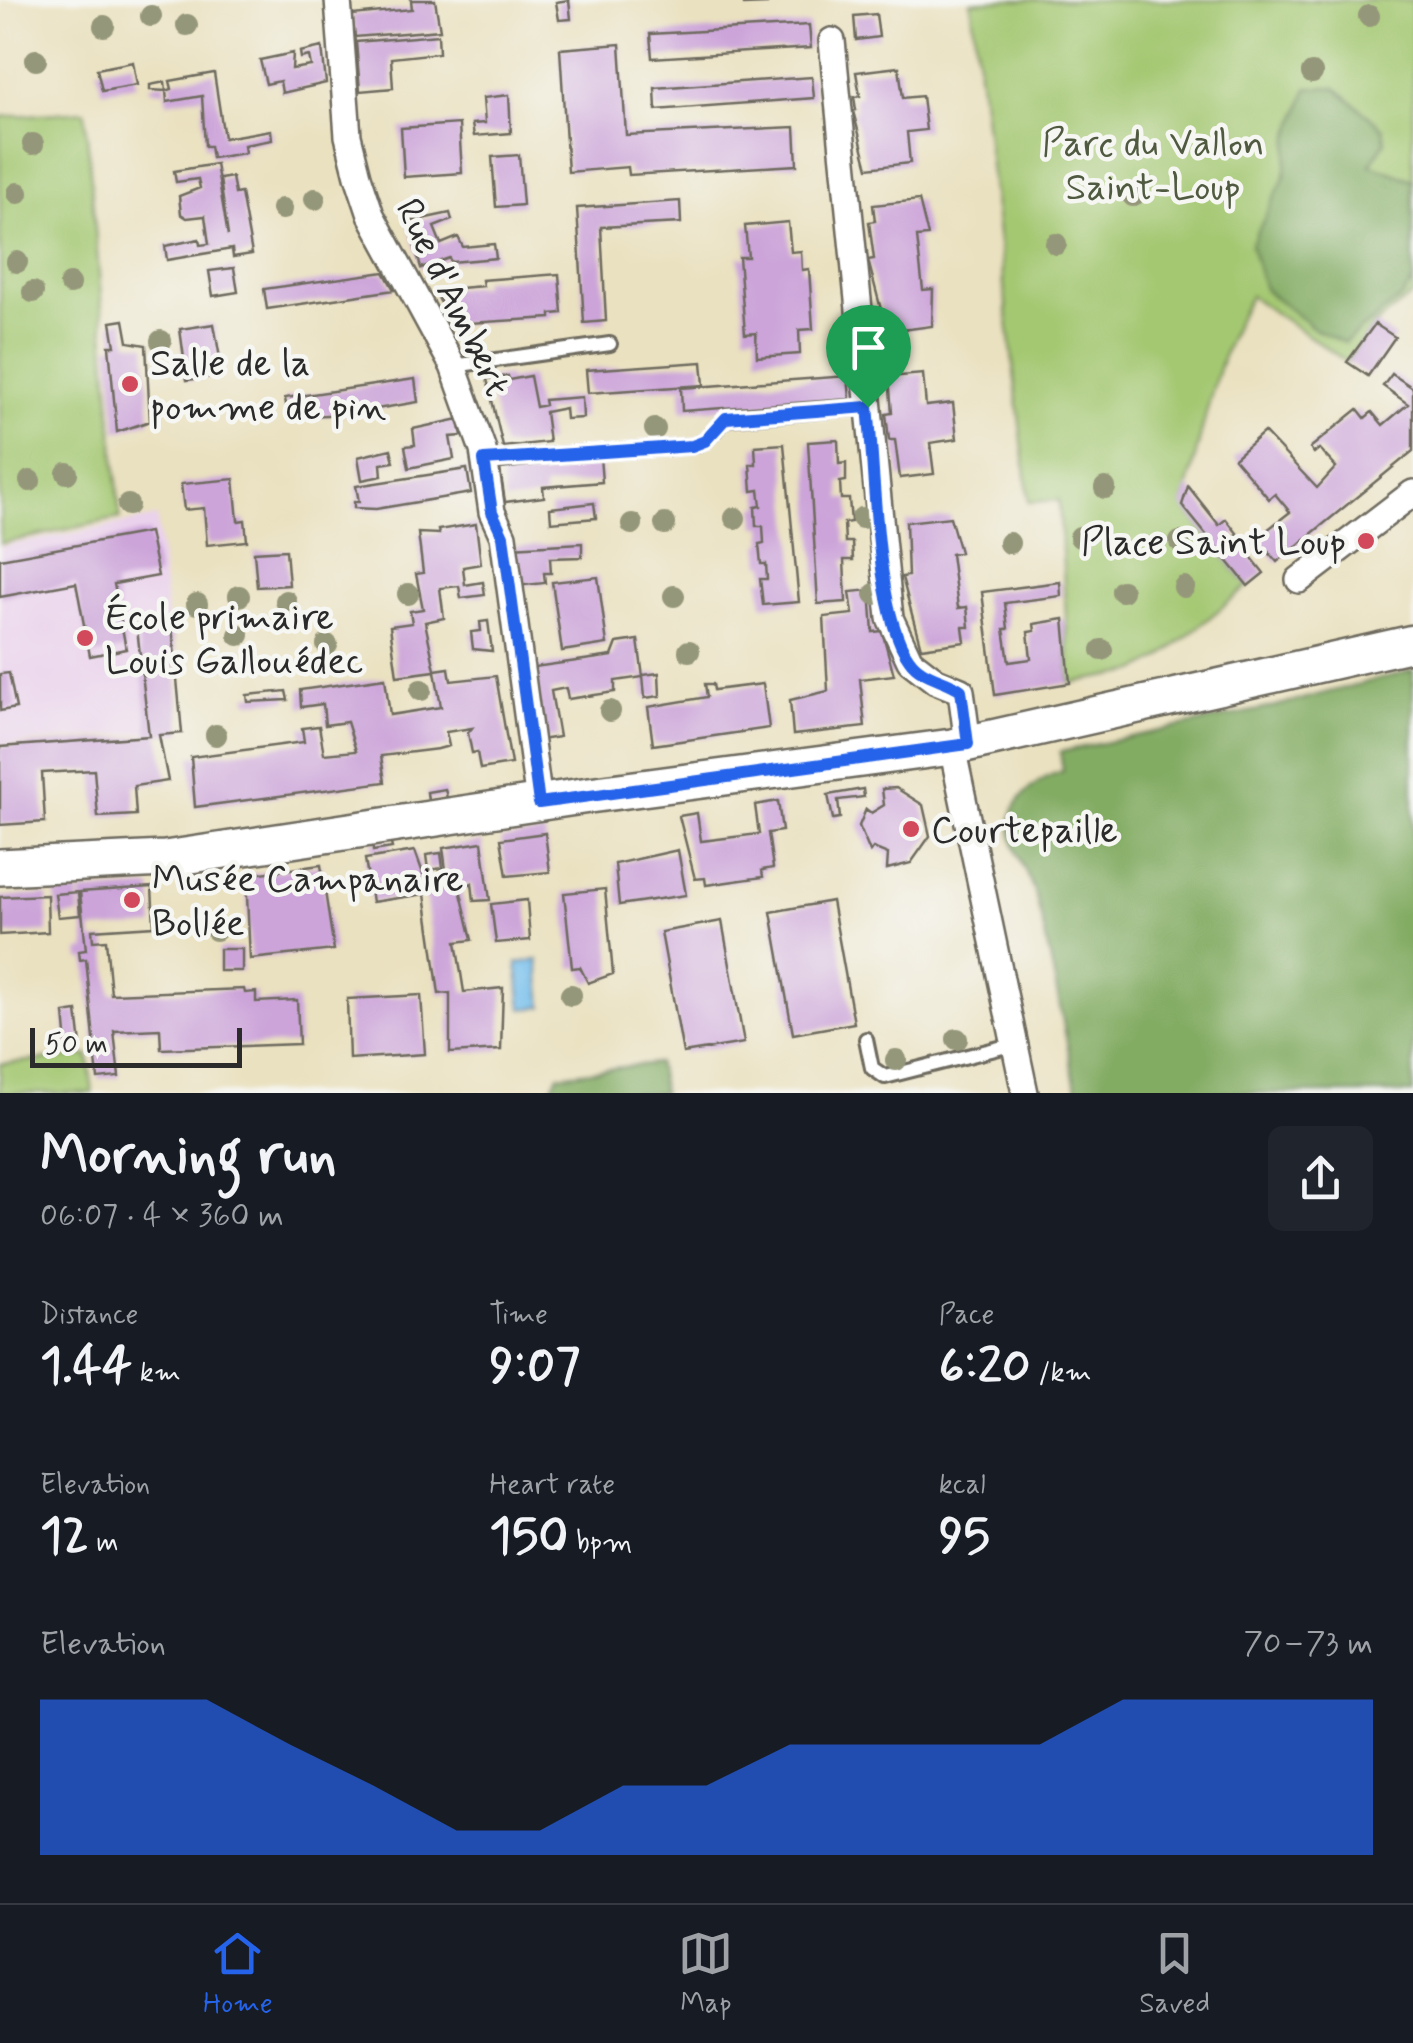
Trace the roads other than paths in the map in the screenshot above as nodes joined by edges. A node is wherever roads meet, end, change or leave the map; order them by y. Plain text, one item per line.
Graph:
1 (338, 0) edge
2 (832, 40) dead end
3 (610, 344) dead end
4 (453, 366) junction
5 (868, 407) junction
6 (484, 460) junction
7 (1413, 494) edge
8 (1298, 580) dead end
9 (1413, 643) edge
10 (960, 746) junction
11 (539, 803) junction
12 (0, 866) edge
13 (866, 1039) dead end
14 (1015, 1044) junction
15 (1025, 1093) edge

1 - 4 street, Rue d'Ambert
2 - 5 street
3 - 4 lane
4 - 6 street, Rue d'Ambert
5 - 6 lane
5 - 10 street
6 - 11 street, Rue d'Ambert
7 - 8 street
9 - 10 main road
10 - 11 main road
10 - 14 street
11 - 12 main road
13 - 14 lane
14 - 15 street

